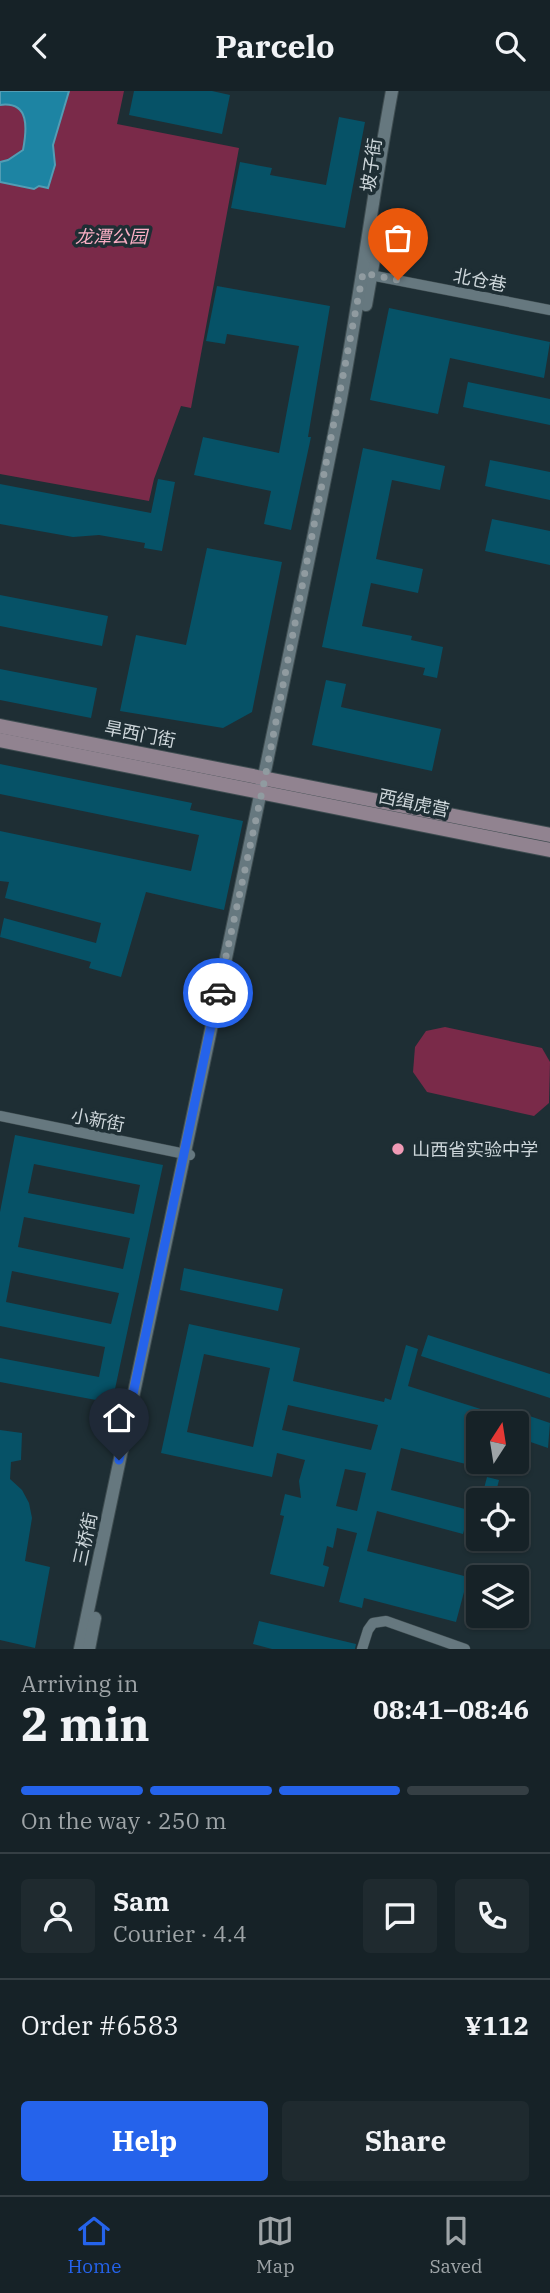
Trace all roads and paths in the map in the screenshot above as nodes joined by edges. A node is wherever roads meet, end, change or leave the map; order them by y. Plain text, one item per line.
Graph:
1 (392, 91) edge
2 (400, 91) edge
3 (368, 274) junction
4 (550, 310) edge
5 (0, 726) edge
6 (0, 740) edge
7 (268, 786) junction
8 (550, 835) edge
9 (550, 850) edge
10 (0, 1116) edge
11 (186, 1154) junction
12 (80, 1649) edge
13 (89, 1649) edge
14 (362, 1649) edge
15 (465, 1649) edge

1 - 3 street, 坡子街
2 - 3 street, 坡子街
3 - 4 street, 北仓巷
3 - 7 street, 坡子街
5 - 7 main road, 旱西门街
6 - 7 main road, 旱西门街
7 - 8 main road, 西缉虎营
7 - 9 main road, 西缉虎营
7 - 11 street, 三桥街
10 - 11 street, 小新街
11 - 12 street, 三桥街
11 - 13 street, 三桥街
14 - 15 street

